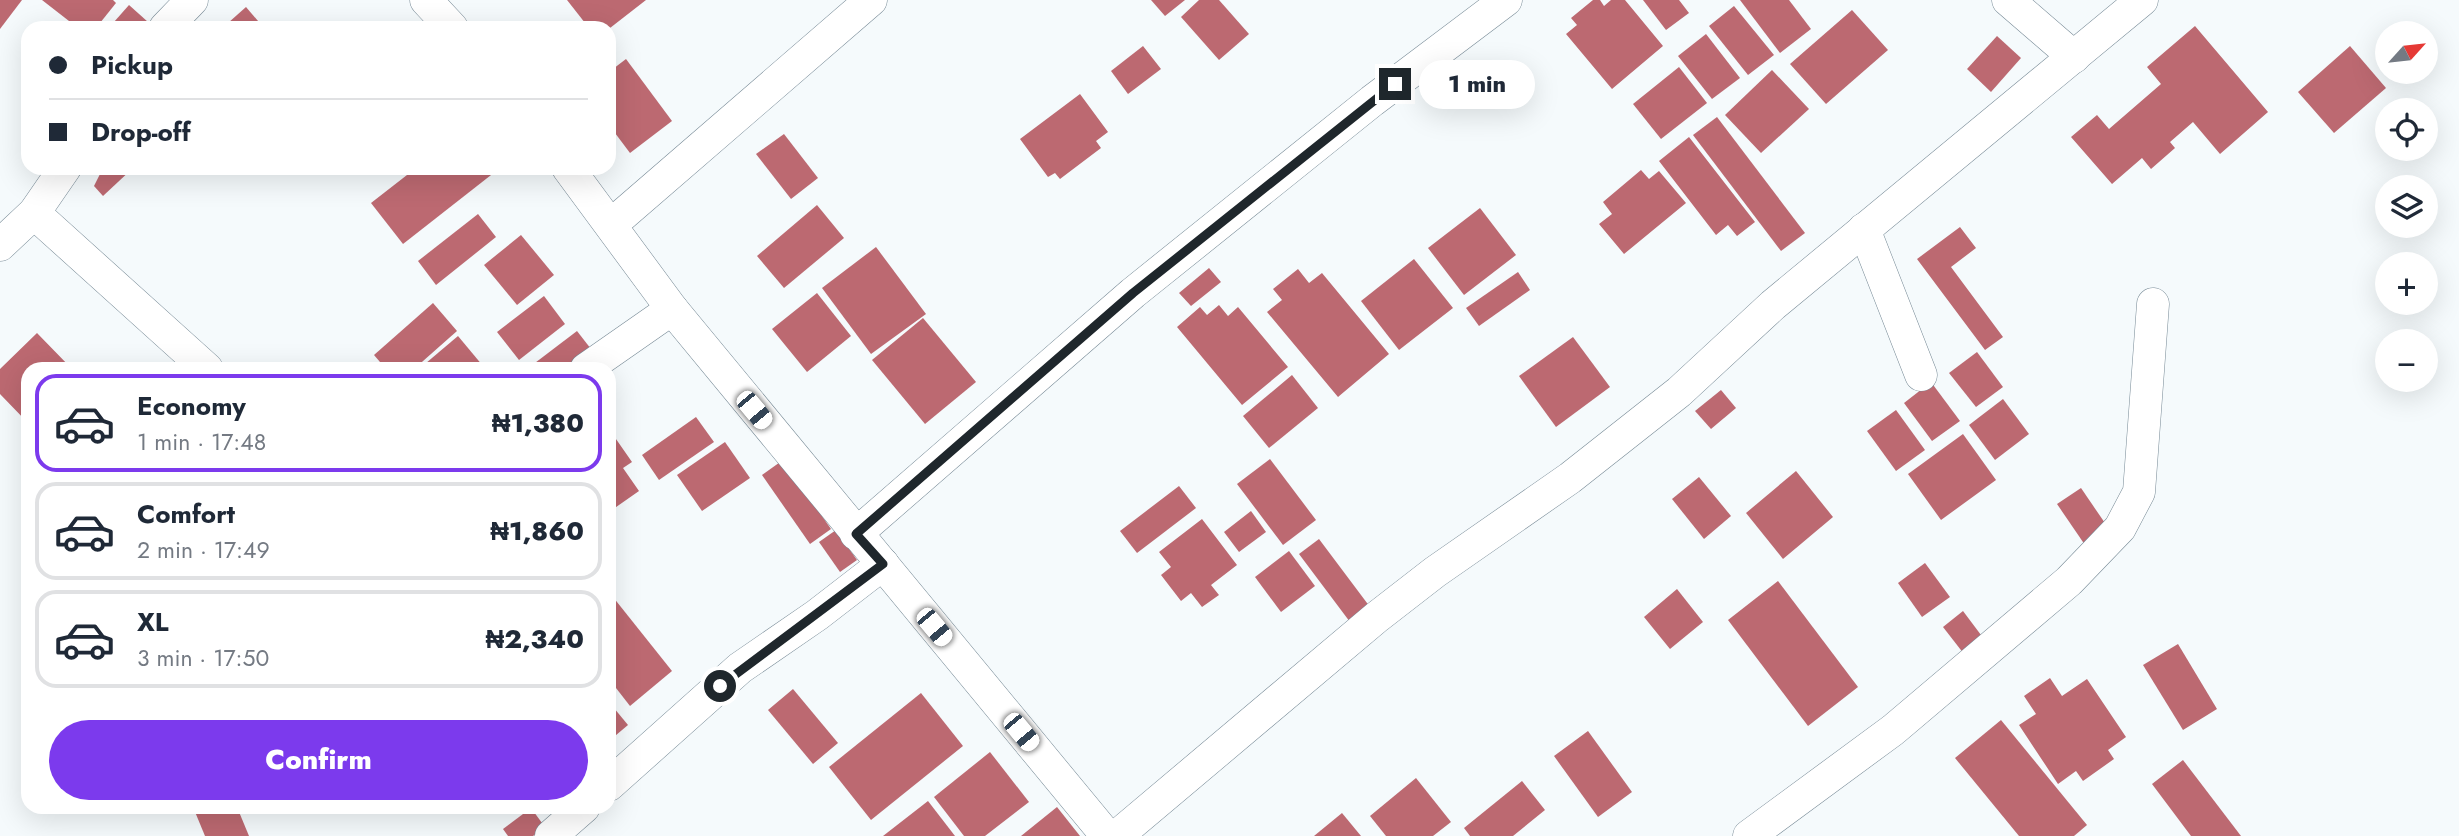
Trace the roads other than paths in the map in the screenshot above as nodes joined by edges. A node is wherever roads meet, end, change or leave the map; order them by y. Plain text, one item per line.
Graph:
1 (192, 0) edge
2 (426, 0) edge
3 (871, 0) edge
4 (1506, 0) edge
5 (2008, 0) edge
6 (2142, 0) edge
7 (172, 21) edge
8 (446, 21) edge
9 (2074, 57) junction
10 (60, 175) edge
11 (574, 175) edge
12 (34, 213) junction
13 (612, 224) junction
14 (1864, 229) junction
15 (0, 245) edge
16 (2154, 304) dead end
17 (672, 309) junction
18 (199, 362) edge
19 (596, 362) edge
20 (1920, 375) dead end
21 (856, 534) junction
22 (883, 564) junction
23 (616, 779) edge
24 (576, 814) edge
25 (551, 836) edge
26 (1107, 836) edge
27 (1117, 836) edge
28 (1749, 836) edge

1 - 7 street
2 - 8 street
3 - 13 street
4 - 21 street
5 - 9 street
6 - 9 street
9 - 14 street
10 - 12 street
11 - 13 street
12 - 15 street
12 - 18 street
13 - 17 street
14 - 20 street
14 - 27 street
16 - 28 street
17 - 19 street
17 - 21 street
21 - 22 street
22 - 23 street
22 - 26 street
24 - 25 street

